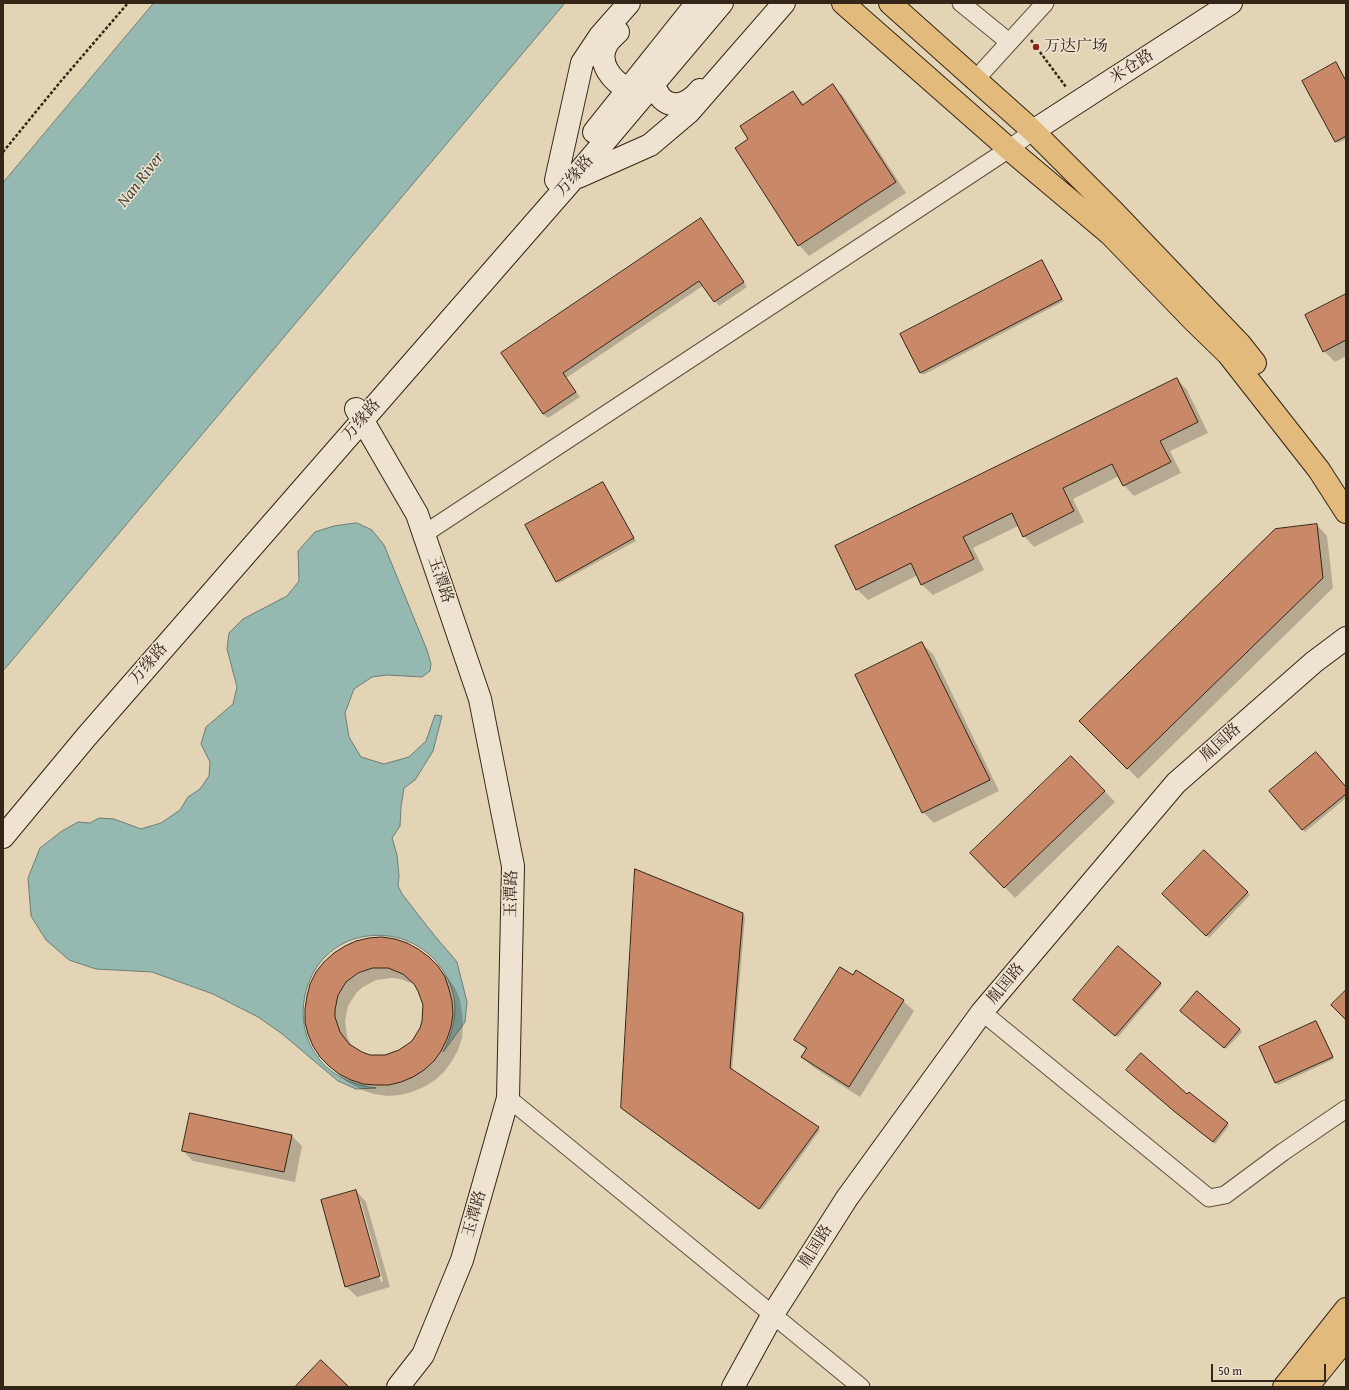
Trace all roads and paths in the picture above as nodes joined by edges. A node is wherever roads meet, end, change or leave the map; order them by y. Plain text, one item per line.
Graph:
1 (128, 3) edge
2 (629, 3) edge
3 (644, 3) edge
4 (696, 3) edge
5 (722, 3) edge
6 (776, 3) edge
7 (784, 3) edge
8 (843, 3) edge
9 (890, 3) edge
10 (961, 3) edge
11 (1045, 3) edge
12 (1231, 3) edge
13 (1022, 29) junction
14 (1009, 42) junction
15 (975, 80) junction
16 (654, 84) junction
17 (629, 89) junction
18 (1078, 102) junction
19 (1033, 131) junction
20 (1009, 149) junction
21 (3, 152) edge
22 (565, 179) junction
23 (359, 414) junction
24 (1346, 484) edge
25 (1346, 512) edge
26 (424, 534) junction
27 (1346, 638) edge
28 (3, 818) edge
29 (3, 837) edge
30 (982, 1012) junction
31 (508, 1098) junction
32 (1346, 1109) edge
33 (1346, 1309) edge
34 (773, 1314) junction
35 (1346, 1339) edge
36 (398, 1387) edge
37 (733, 1387) edge
38 (861, 1387) edge
39 (1284, 1387) edge
40 (1306, 1387) edge

1 - 21 path
2 - 22 main road
3 - 17 main road
4 - 17 main road, 万缘路
5 - 16 main road, 万缘路
6 - 16 main road
7 - 22 main road
8 - 20 main road
9 - 15 main road
10 - 14 street
11 - 13 street
12 - 18 main road, 米仓路
13 - 14 street
13 - 18 path
14 - 15 street
15 - 19 main road
16 - 22 main road, 万缘路
17 - 22 main road, 万缘路
18 - 19 main road, 米仓路
19 - 20 street
19 - 24 main road
20 - 25 main road
20 - 26 street
22 - 23 main road, 万缘路
23 - 26 main road, 玉潭路
23 - 28 main road, 万缘路
23 - 29 main road, 万缘路
26 - 31 main road, 玉潭路
27 - 30 main road, 胤国路
30 - 32 street
30 - 34 main road, 胤国路
31 - 34 street
31 - 36 main road, 玉潭路
33 - 39 main road
34 - 37 main road, 胤国路
34 - 38 street
35 - 40 main road

